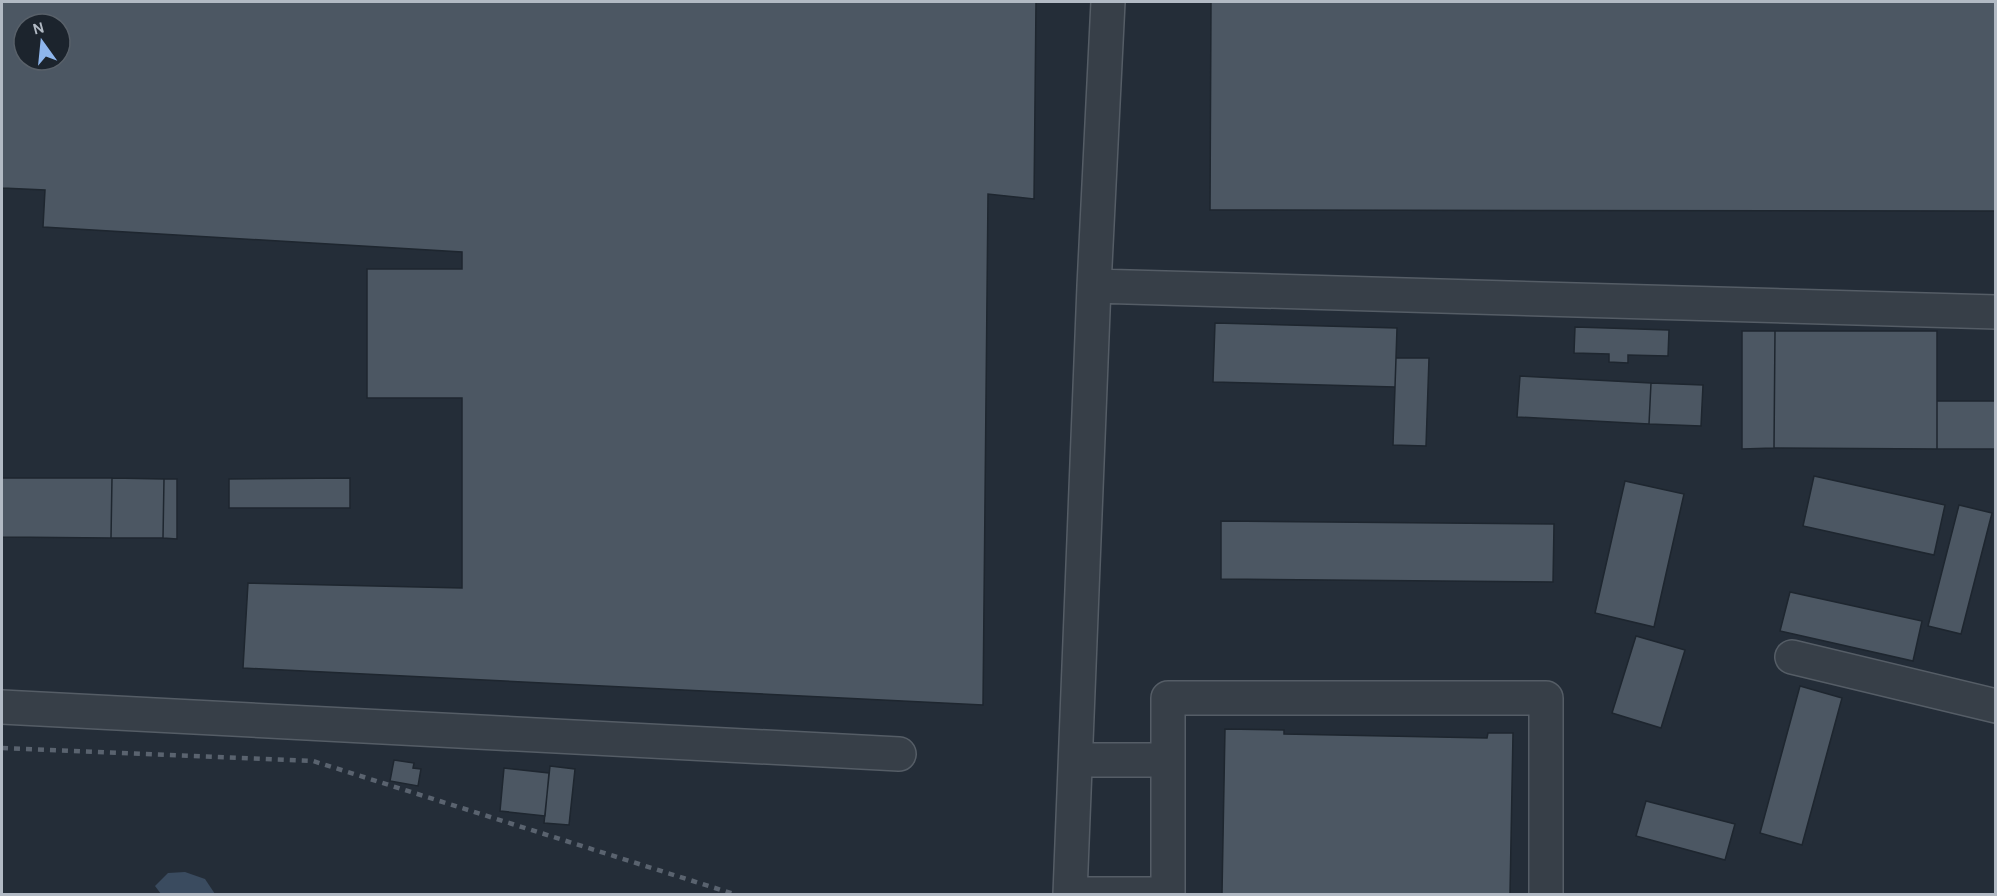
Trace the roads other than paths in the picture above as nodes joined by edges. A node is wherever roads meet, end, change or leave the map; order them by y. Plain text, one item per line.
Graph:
1 (1108, 2) edge
2 (1094, 286) junction
3 (1995, 312) edge
4 (1792, 657) dead end
5 (1995, 706) edge
6 (2, 707) edge
7 (900, 754) dead end
8 (1076, 760) junction
9 (1168, 760) junction
10 (1070, 894) edge
11 (1168, 894) edge
12 (1546, 894) edge

1 - 2 lane
2 - 3 lane
2 - 8 lane
4 - 5 lane
6 - 7 lane
8 - 9 lane
8 - 10 lane
9 - 11 lane
9 - 12 lane
10 - 11 lane

